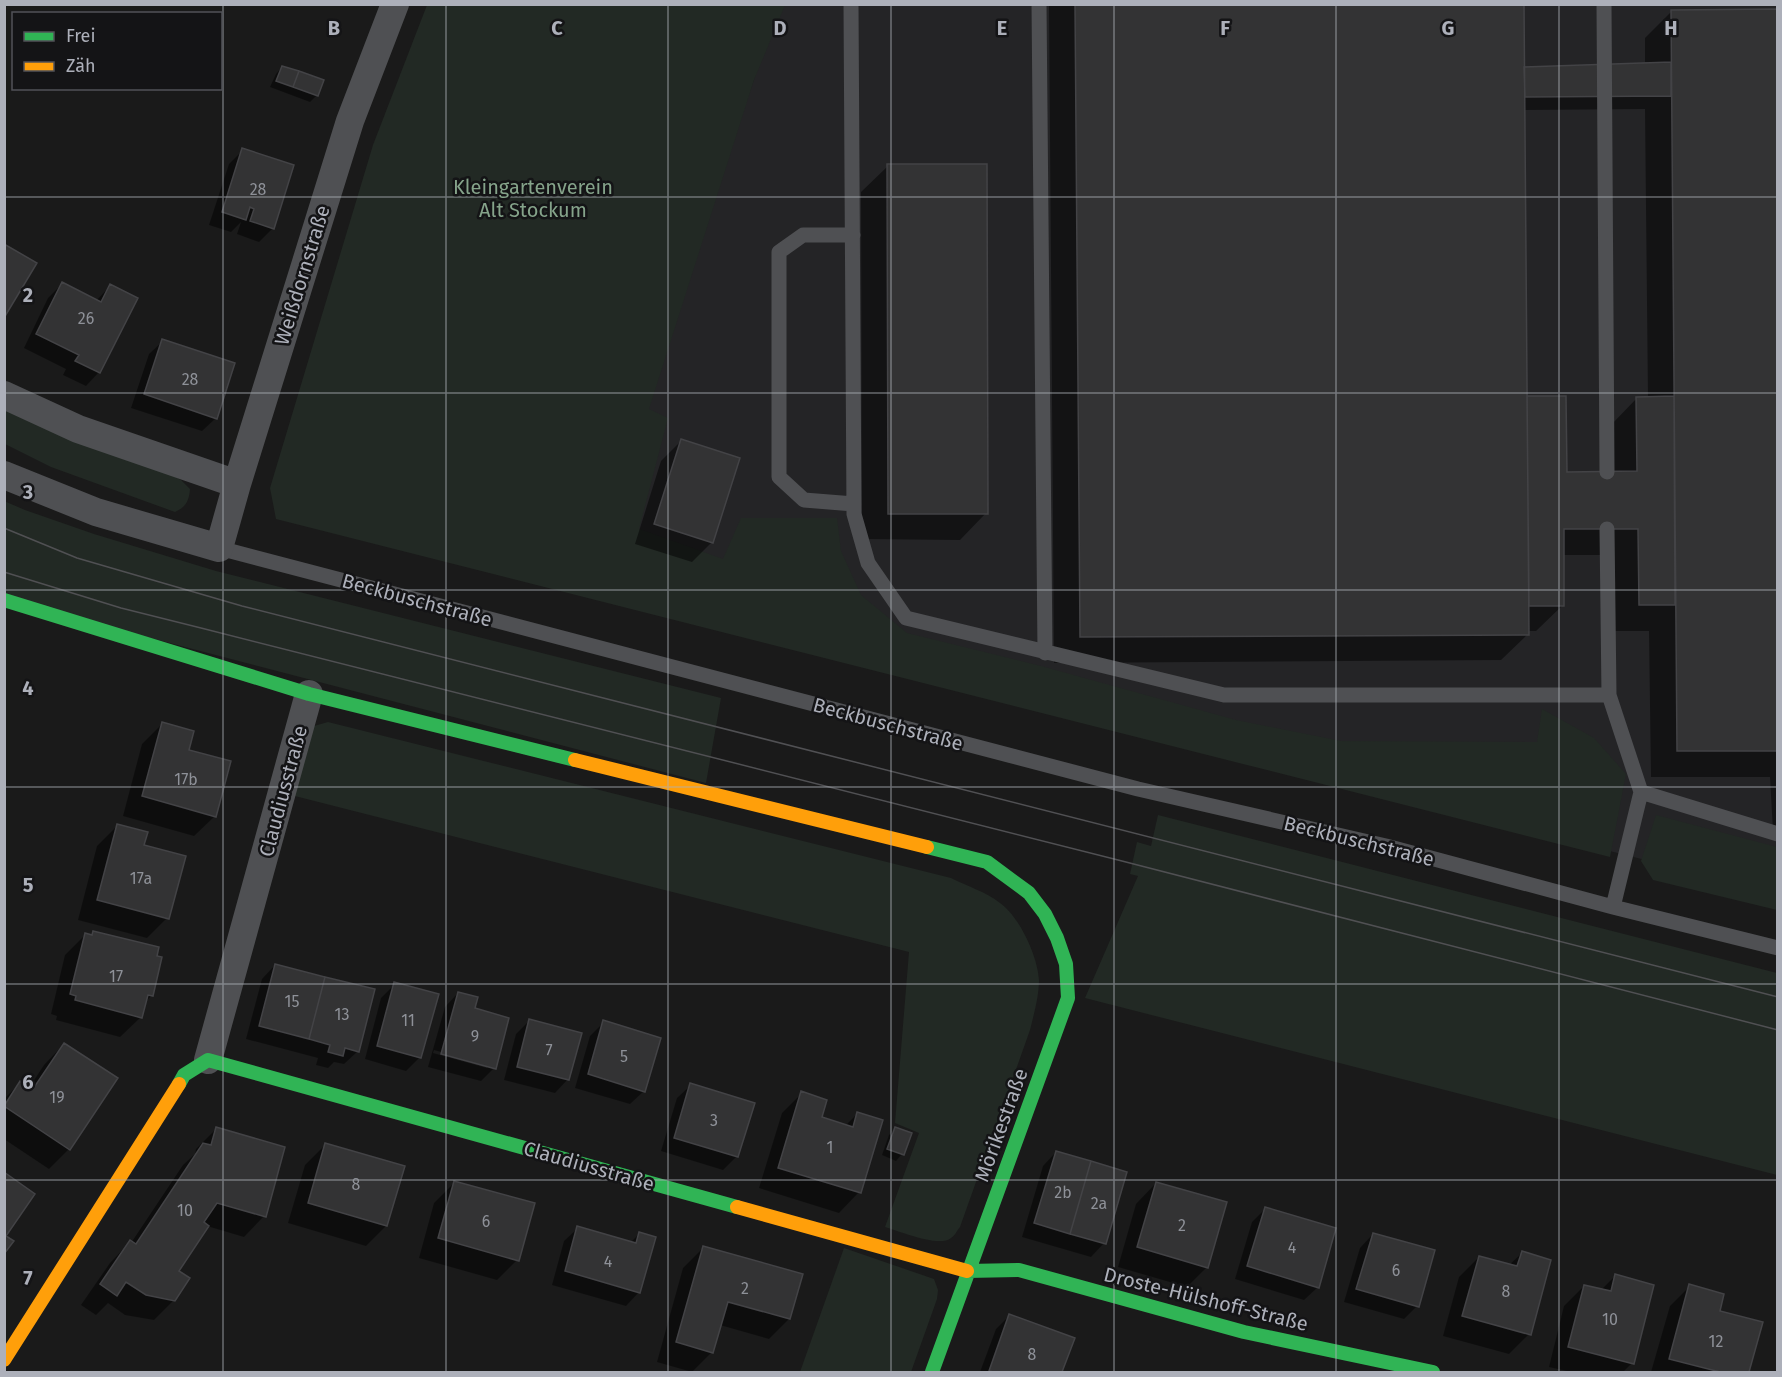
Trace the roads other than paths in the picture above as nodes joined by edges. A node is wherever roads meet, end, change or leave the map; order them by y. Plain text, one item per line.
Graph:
1 (395, 4) edge
2 (851, 4) edge
3 (1039, 4) edge
4 (1604, 4) edge
5 (852, 235) junction
6 (4, 395) edge
7 (1607, 472) dead end
8 (4, 475) edge
9 (237, 484) junction
10 (854, 504) junction
11 (1607, 529) dead end
12 (219, 549) junction
13 (4, 600) edge
14 (1045, 652) junction
15 (309, 694) junction
16 (1609, 695) junction
17 (1641, 792) junction
18 (1778, 834) edge
19 (1613, 907) junction
20 (1778, 948) edge
21 (208, 1060) junction
22 (969, 1272) junction
23 (4, 1360) edge
24 (932, 1372) edge
25 (1432, 1372) edge

1 - 9 street, Weißdornstraße
2 - 5 lane
3 - 14 lane
4 - 7 lane
5 - 10 lane
5 - 10 lane
6 - 9 street
8 - 12 street, Beckbuschstraße
9 - 12 street, Weißdornstraße
10 - 14 lane
11 - 16 lane
12 - 19 lane, Beckbuschstraße
13 - 15 street
14 - 16 lane
15 - 21 street, Claudiusstraße
15 - 22 street, Mörikestraße
16 - 17 lane
17 - 18 lane
17 - 19 lane
19 - 20 lane, Beckbuschstraße
21 - 22 street, Claudiusstraße
21 - 23 street
22 - 24 street, Mörikestraße
22 - 25 street, Droste-Hülshoff-Straße

